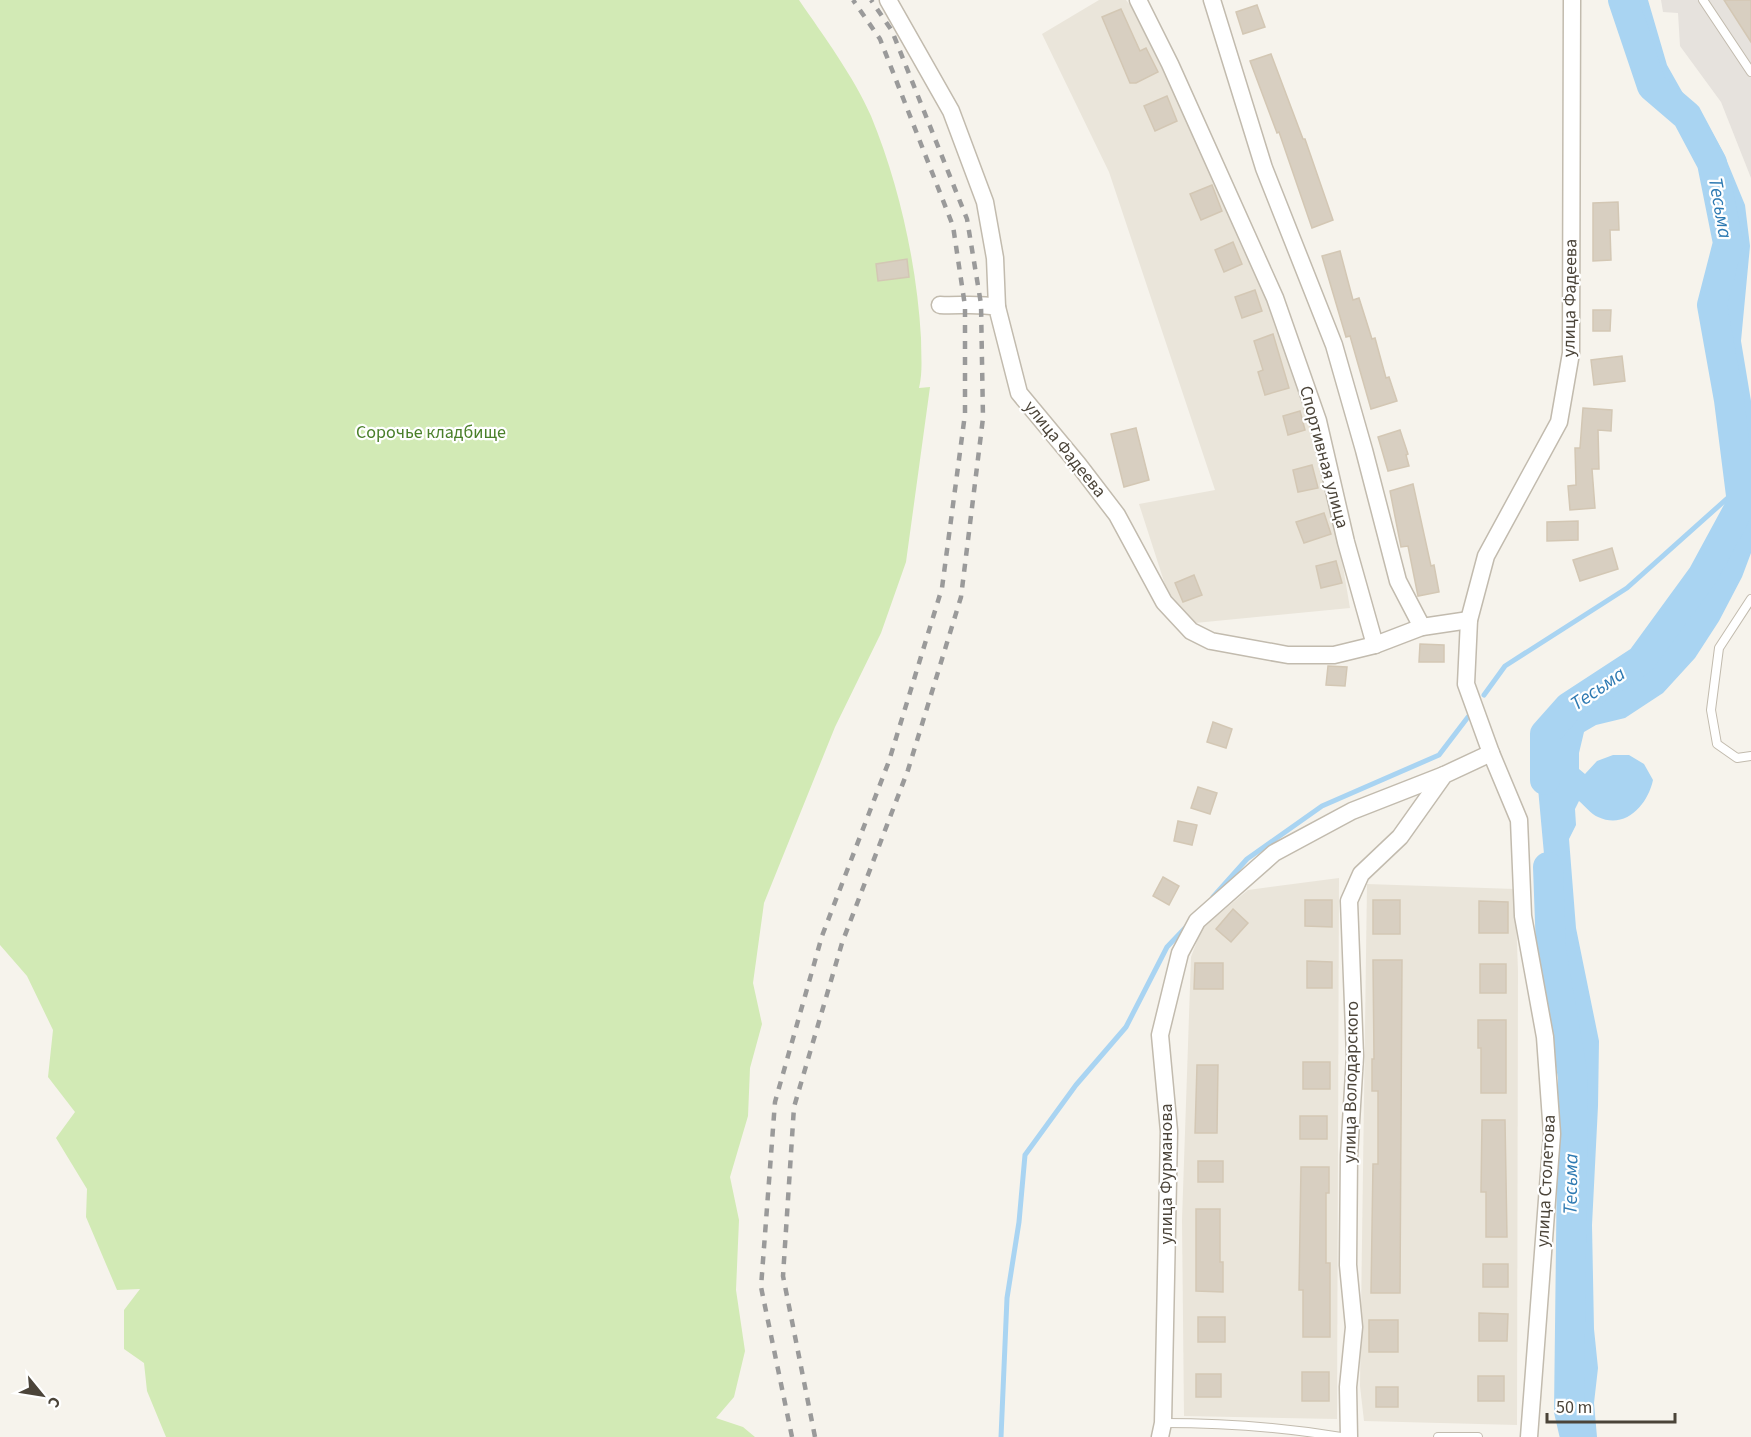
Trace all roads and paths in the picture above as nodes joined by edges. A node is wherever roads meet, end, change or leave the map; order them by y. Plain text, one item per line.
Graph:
1 (888, 0) edge
2 (1138, 0) edge
3 (1212, 0) edge
4 (1572, 0) edge
5 (1703, 0) edge
6 (1751, 72) edge
7 (940, 305) dead end
8 (997, 307) junction
9 (1751, 599) edge
10 (1469, 620) junction
11 (1422, 627) junction
12 (1375, 645) junction
13 (1491, 753) junction
14 (1751, 756) edge
15 (1444, 776) junction
16 (1162, 1430) edge
17 (1341, 1437) edge
18 (1349, 1437) edge
19 (1438, 1437) edge
20 (1478, 1437) edge
21 (1529, 1437) edge

1 - 8 street, улица Фадеева
2 - 12 street, Спортивная улица
3 - 11 street
4 - 10 street, улица Фадеева
5 - 6 lane
7 - 8 street
8 - 12 street, улица Фадеева
9 - 14 lane
10 - 11 street
10 - 13 street, улица Фадеева
11 - 12 street
13 - 15 street, улица Володарского
13 - 21 street, улица Столетова
15 - 16 street, улица Фурманова
15 - 18 street, улица Володарского
16 - 17 lane
19 - 20 lane

